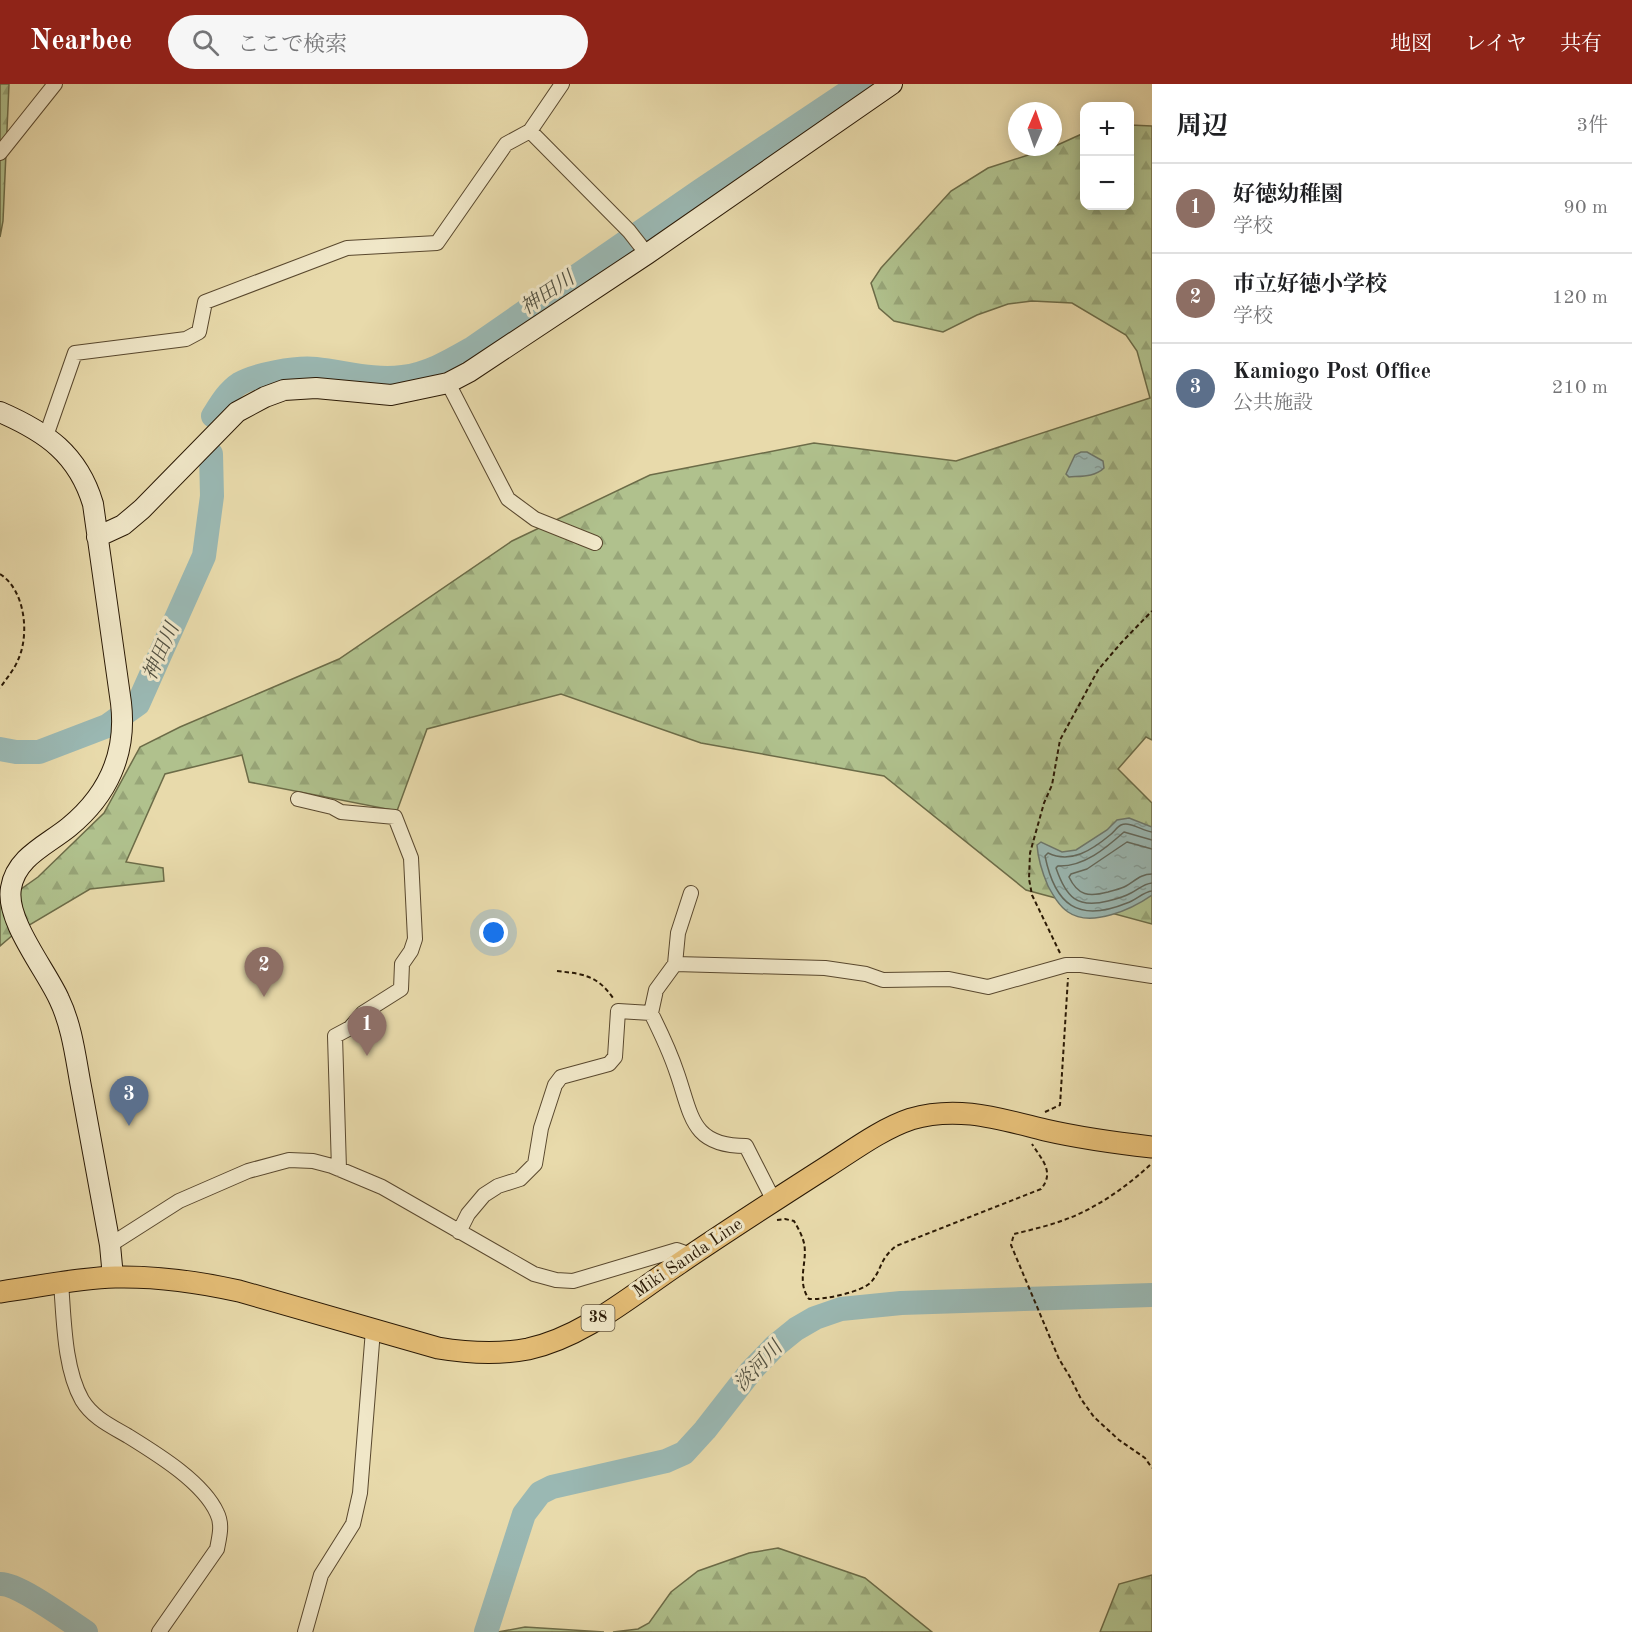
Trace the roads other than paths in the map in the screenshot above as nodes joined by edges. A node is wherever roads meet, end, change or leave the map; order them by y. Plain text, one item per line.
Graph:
1 (55, 84) edge
2 (562, 84) edge
3 (892, 84) edge
4 (530, 131) junction
5 (0, 153) edge
6 (643, 249) junction
7 (448, 383) junction
8 (0, 412) edge
9 (46, 435) junction
10 (98, 537) junction
11 (595, 543) dead end
12 (298, 799) dead end
13 (691, 893) dead end
14 (675, 964) junction
15 (1152, 976) edge
16 (651, 1013) junction
17 (1152, 1147) edge
18 (339, 1169) junction
19 (772, 1211) junction
20 (459, 1232) junction
21 (110, 1245) junction
22 (691, 1255) junction
23 (113, 1277) junction
24 (61, 1283) junction
25 (0, 1292) edge
26 (373, 1329) junction
27 (159, 1632) edge
28 (305, 1632) edge

1 - 5 street
2 - 4 street
3 - 6 street
4 - 6 street
4 - 9 street
6 - 7 street
7 - 10 street
7 - 11 street
8 - 9 street
9 - 10 street
10 - 21 street
12 - 18 street
13 - 14 street
14 - 15 street
14 - 16 street
16 - 19 street
16 - 20 street
17 - 19 main road, Miki Sanda Line / 38
18 - 20 street
18 - 21 street
19 - 22 main road, Miki Sanda Line / 38
20 - 22 street
21 - 23 street
22 - 26 main road, Miki Sanda Line / 38
23 - 24 main road, Miki Sanda Line / 38
23 - 26 main road, Miki Sanda Line / 38
24 - 25 main road, Miki Sanda Line / 38
24 - 27 street
26 - 28 street

